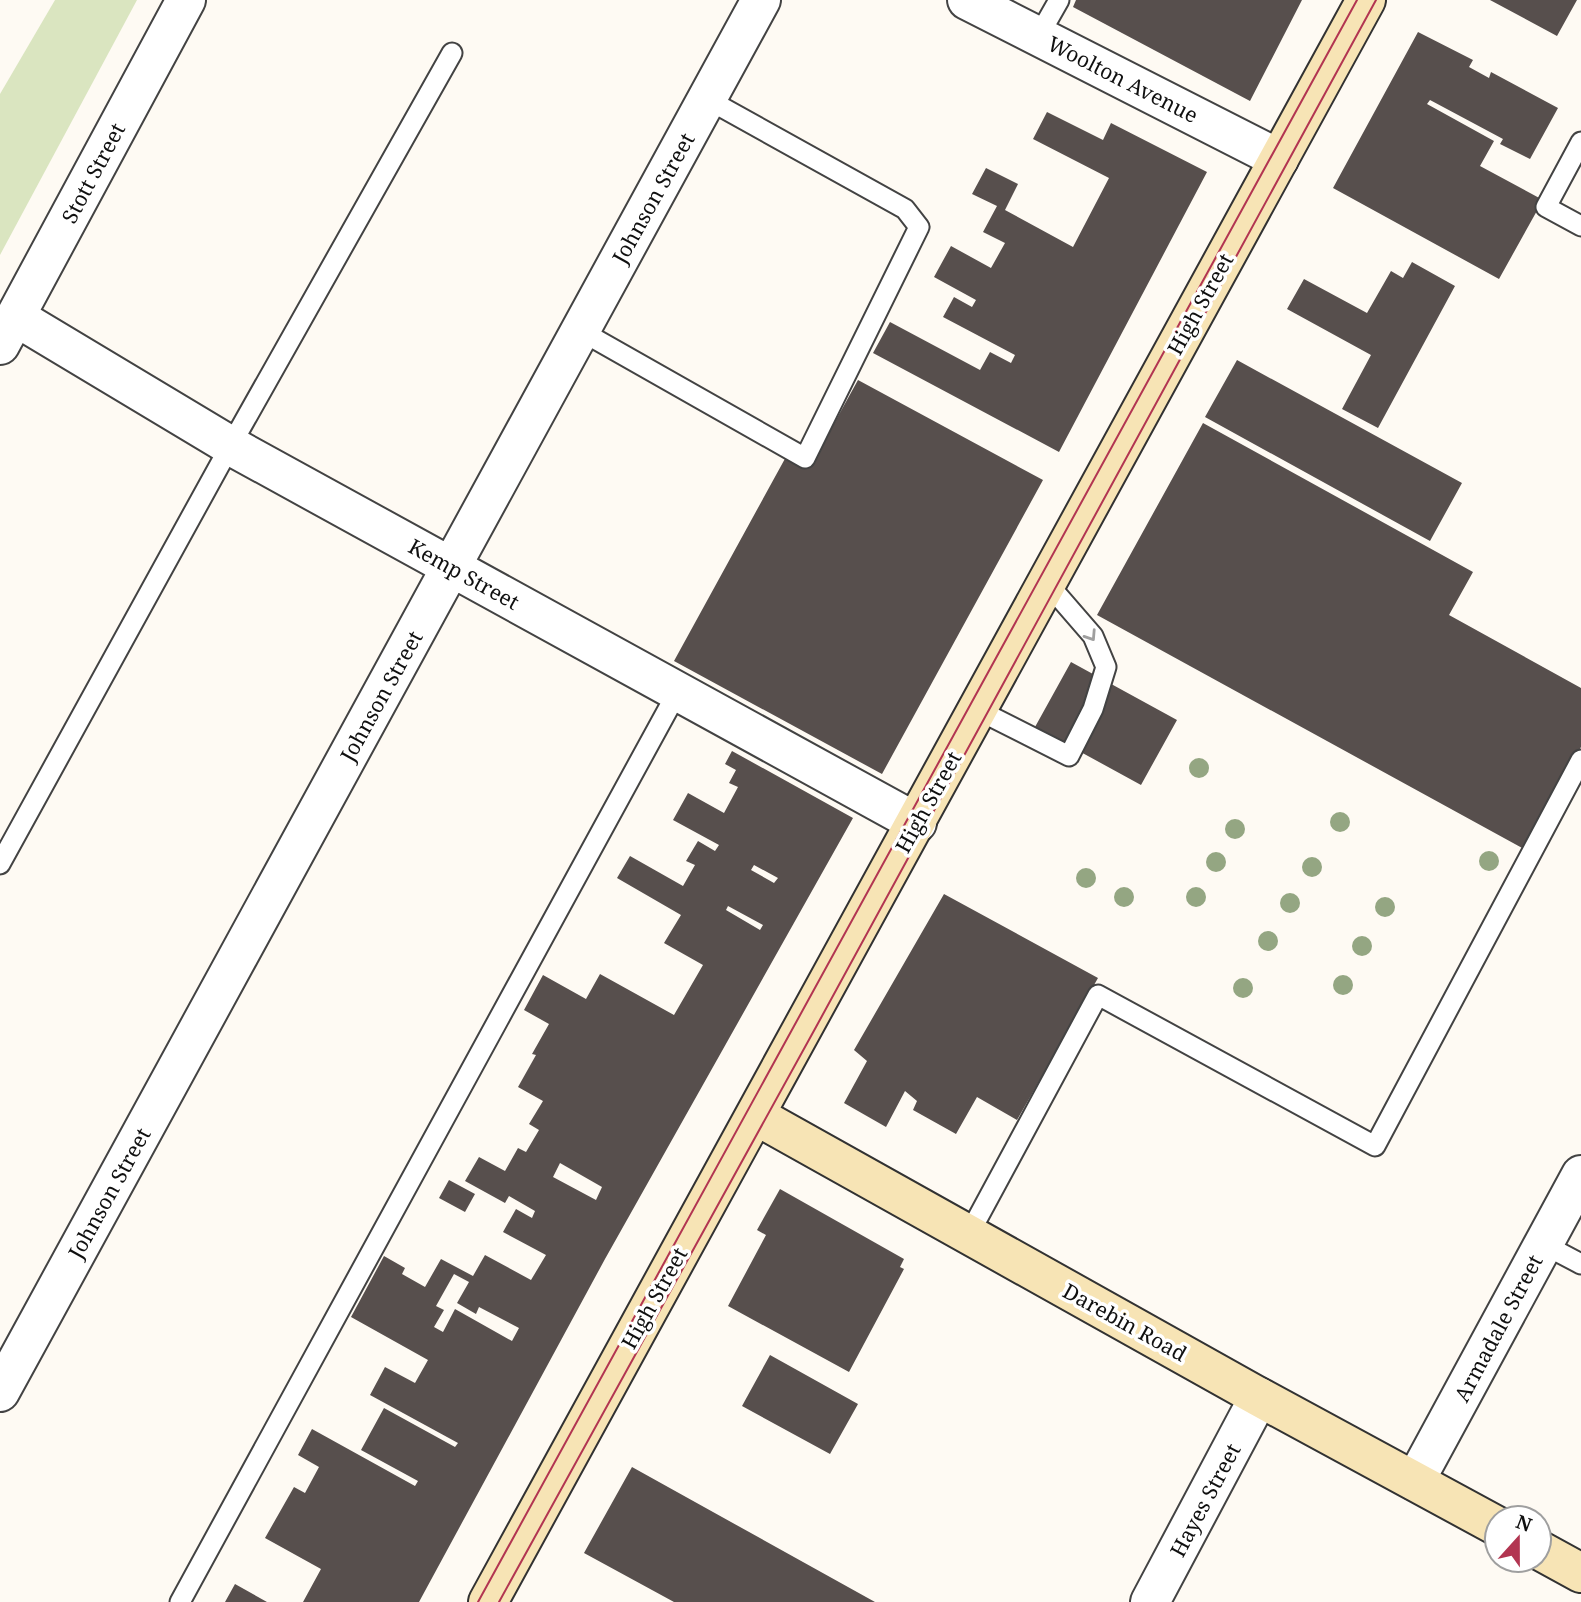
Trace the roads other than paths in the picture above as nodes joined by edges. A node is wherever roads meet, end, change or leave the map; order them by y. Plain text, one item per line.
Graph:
1 (186, 0) edge
2 (761, 0) edge
3 (967, 0) edge
4 (1059, 0) edge
5 (1366, 0) edge
6 (1038, 37) junction
7 (452, 53) dead end
8 (707, 99) junction
9 (1581, 142) edge
10 (1279, 159) junction
11 (1581, 226) edge
12 (8, 331) edge
13 (581, 331) junction
14 (231, 446) junction
15 (451, 567) junction
16 (1046, 586) junction
17 (678, 691) junction
18 (978, 710) junction
19 (1581, 760) edge
20 (917, 822) junction
21 (0, 864) edge
22 (755, 1115) junction
23 (1581, 1175) edge
24 (969, 1234) junction
25 (1543, 1244) junction
26 (1581, 1264) edge
27 (0, 1392) edge
28 (1259, 1397) junction
29 (1415, 1481) junction
30 (1483, 1518) edge
31 (1553, 1558) edge
32 (1581, 1573) edge
33 (1154, 1600) edge
34 (180, 1602) edge
35 (488, 1602) edge

1 - 12 street, Stott Street
2 - 8 street, Johnson Street
3 - 6 street, Woolton Avenue
4 - 6 lane
5 - 10 main road, High Street
6 - 10 street, Woolton Avenue
7 - 14 lane
8 - 13 street, Johnson Street
8 - 13 lane
9 - 11 lane
10 - 16 main road, High Street
12 - 14 street, Kemp Street
13 - 15 street, Johnson Street
14 - 15 street, Kemp Street
14 - 21 lane
15 - 17 street, Kemp Street
15 - 27 street, Johnson Street
16 - 18 main road, High Street
16 -> 18 lane
17 - 20 street, Kemp Street
17 - 34 lane
18 - 20 main road, High Street
19 - 24 lane
20 - 22 main road, High Street
22 - 24 main road, Darebin Road
22 - 35 main road, High Street
23 - 25 street, Armadale Street
24 - 28 main road, Darebin Road
25 - 26 lane
25 - 29 street, Armadale Street
28 - 29 main road, Darebin Road
28 - 33 street, Hayes Street
29 - 30 main road, Darebin Road
31 - 32 main road

